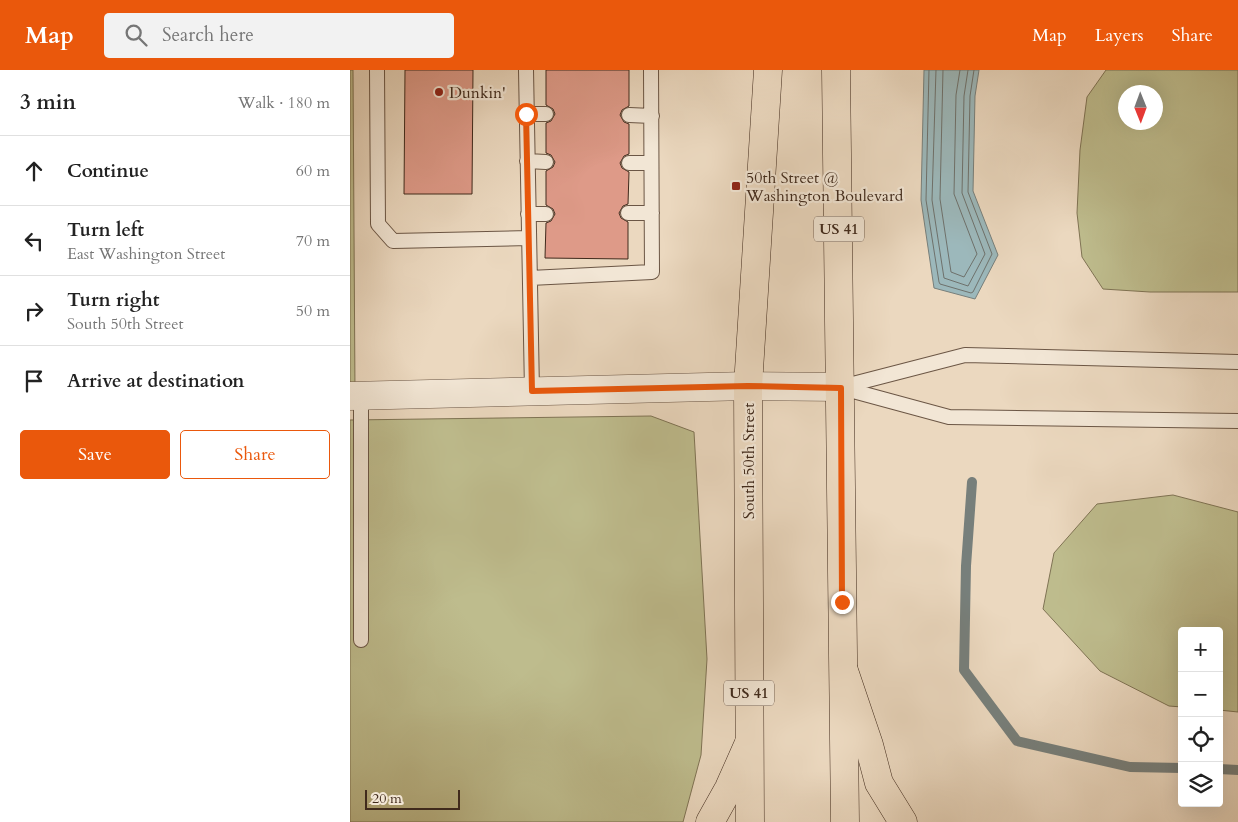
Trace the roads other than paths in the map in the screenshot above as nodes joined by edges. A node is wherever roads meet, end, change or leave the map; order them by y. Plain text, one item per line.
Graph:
1 (377, 70) edge
2 (526, 70) edge
3 (651, 70) edge
4 (768, 70) edge
5 (836, 70) edge
6 (526, 114) junction
7 (546, 114) dead end
8 (629, 115) dead end
9 (652, 116) junction
10 (527, 161) junction
11 (546, 162) dead end
12 (628, 163) dead end
13 (652, 163) junction
14 (628, 213) dead end
15 (652, 213) junction
16 (528, 214) junction
17 (546, 214) dead end
18 (529, 238) junction
19 (530, 278) junction
20 (1238, 362) edge
21 (748, 386) junction
22 (841, 388) junction
23 (532, 391) junction
24 (355, 396) edge
25 (1238, 421) edge
26 (361, 640) dead end
27 (844, 670) junction
28 (749, 743) junction
29 (710, 822) edge
30 (750, 822) edge
31 (845, 822) edge
32 (903, 822) edge

1 - 18 lane
2 - 6 lane
3 - 9 lane
4 - 21 main road, South 50th Street / US 41
5 - 22 main road, US 41
6 - 7 lane
6 - 10 lane
8 - 9 lane
9 - 13 lane
10 - 11 lane
10 - 16 lane
12 - 13 lane
13 - 15 lane
14 - 15 lane
15 - 19 lane
16 - 17 lane
16 - 18 lane
18 - 19 lane
19 - 23 lane
20 - 22 lane
21 - 22 street
21 - 23 street
21 - 28 main road, South 50th Street / US 41
22 - 25 lane
22 - 27 main road, US 41
23 - 24 street
24 - 26 lane
27 - 31 main road, US 41
27 - 32 main road
28 - 29 main road
28 - 30 main road, South 50th Street / US 41

